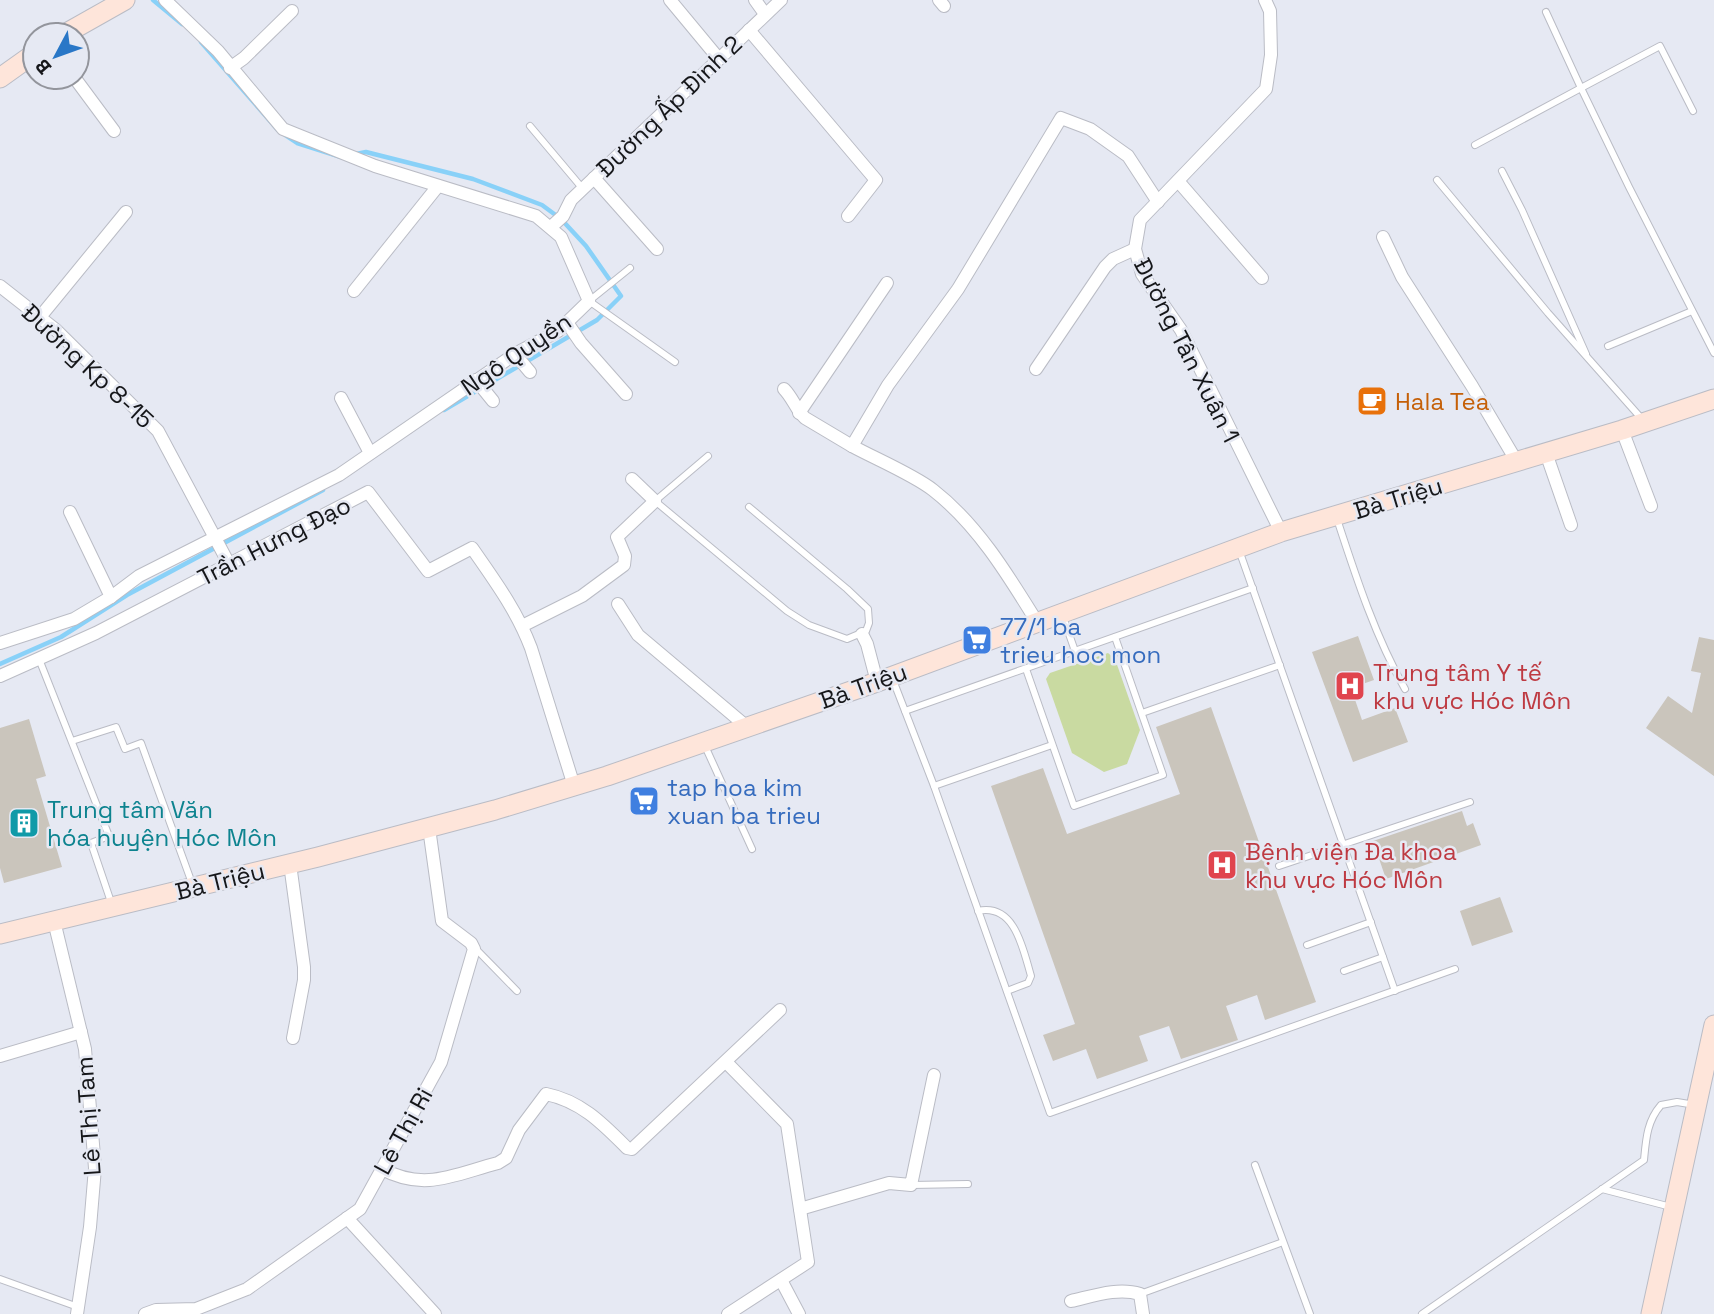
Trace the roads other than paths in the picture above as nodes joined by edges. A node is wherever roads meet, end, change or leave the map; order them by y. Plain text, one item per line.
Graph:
1 (124, 0) edge
2 (165, 0) edge
3 (670, 0) edge
4 (755, 0) edge
5 (781, 0) edge
6 (1265, 0) edge
7 (292, 12) dead end
8 (1546, 12) dead end
9 (765, 14) junction
10 (87, 21) edge
11 (749, 30) junction
12 (719, 59) junction
13 (21, 63) edge
14 (236, 64) junction
15 (0, 78) edge
16 (1581, 88) junction
17 (84, 91) edge
18 (1693, 111) dead end
19 (530, 126) dead end
20 (114, 131) dead end
21 (1475, 145) dead end
22 (1502, 171) dead end
23 (594, 178) junction
24 (1437, 180) dead end
25 (1178, 181) junction
26 (438, 186) junction
27 (583, 189) junction
28 (1158, 202) junction
29 (126, 212) dead end
30 (848, 216) dead end
31 (557, 221) junction
32 (1383, 237) dead end
33 (657, 249) dead end
34 (1135, 249) junction
35 (630, 268) dead end
36 (1262, 278) dead end
37 (887, 283) dead end
38 (0, 286) edge
39 (354, 291) dead end
40 (590, 302) junction
41 (1692, 311) junction
42 (40, 317) junction
43 (569, 326) junction
44 (1608, 346) dead end
45 (1714, 353) edge
46 (516, 356) junction
47 (1588, 359) junction
48 (674, 362) dead end
49 (1036, 369) dead end
50 (530, 372) dead end
51 (477, 382) junction
52 (784, 389) dead end
53 (626, 394) dead end
54 (341, 398) dead end
55 (491, 399) dead end
56 (1714, 399) edge
57 (799, 413) junction
58 (1645, 422) junction
59 (1622, 430) junction
60 (852, 446) junction
61 (370, 453) junction
62 (1546, 453) junction
63 (708, 456) dead end
64 (1517, 462) junction
65 (632, 479) dead end
66 (655, 501) junction
67 (1651, 506) dead end
68 (749, 507) dead end
69 (70, 512) dead end
70 (1336, 517) junction
71 (1572, 525) dead end
72 (1281, 532) junction
73 (215, 538) junction
74 (1239, 548) junction
75 (229, 564) junction
76 (1253, 588) junction
77 (111, 597) junction
78 (618, 604) dead end
79 (1061, 613) junction
80 (1037, 622) junction
81 (523, 626) junction
82 (862, 634) junction
83 (1115, 637) junction
84 (0, 643) edge
85 (1074, 651) junction
86 (39, 659) junction
87 (1280, 665) junction
88 (1026, 669) junction
89 (0, 676) edge
90 (884, 679) junction
91 (1405, 689) dead end
92 (905, 711) junction
93 (1142, 713) junction
94 (746, 726) junction
95 (72, 741) junction
96 (703, 741) junction
97 (1052, 745) junction
98 (574, 786) junction
99 (933, 786) junction
100 (1470, 802) dead end
101 (429, 828) junction
102 (1343, 844) junction
103 (752, 849) dead end
104 (290, 864) junction
105 (1279, 866) dead end
106 (193, 888) junction
107 (113, 907) junction
108 (978, 911) junction
109 (54, 921) junction
110 (1371, 922) junction
111 (0, 934) edge
112 (1307, 944) dead end
113 (473, 946) junction
114 (1383, 957) junction
115 (1455, 969) dead end
116 (1344, 971) dead end
117 (517, 991) dead end
118 (1007, 991) junction
119 (1395, 991) junction
120 (780, 1010) dead end
121 (1714, 1025) edge
122 (81, 1032) junction
123 (293, 1038) dead end
124 (0, 1056) edge
125 (726, 1062) junction
126 (934, 1075) dead end
127 (1696, 1106) junction
128 (1255, 1165) dead end
129 (382, 1170) junction
130 (968, 1184) dead end
131 (911, 1185) junction
132 (1602, 1189) junction
133 (1674, 1208) junction
134 (800, 1209) junction
135 (347, 1218) junction
136 (1283, 1242) junction
137 (0, 1279) edge
138 (781, 1280) junction
139 (1140, 1294) junction
140 (1071, 1301) dead end
141 (78, 1311) edge
142 (145, 1314) edge
143 (435, 1314) edge
144 (728, 1314) edge
145 (799, 1314) edge
146 (1143, 1314) edge
147 (1310, 1314) edge
148 (1422, 1314) edge
149 (1651, 1314) edge

1 - 10 street
2 - 14 street
3 - 12 street
4 - 9 street
5 - 9 street, Đường Ấp Đình 2
6 - 25 street, Đường Tân Xuân 1
7 - 14 street
8 - 16 lane
9 - 11 street, Đường Ấp Đình 2
11 - 12 street, Đường Ấp Đình 2
11 - 30 street
12 - 23 street, Đường Ấp Đình 2
13 - 15 street
14 - 26 street
16 - 18 lane
16 - 21 lane
16 - 41 lane
17 - 20 street
19 - 27 lane
22 - 47 lane
23 - 27 street, Đường Ấp Đình 2
23 - 33 street
24 - 47 lane
25 - 28 street, Đường Tân Xuân 1
25 - 36 street
26 - 31 street
26 - 39 street
27 - 31 street, Đường Ấp Đình 2
28 - 34 street, Đường Tân Xuân 1
28 - 60 street
29 - 42 street
31 - 40 street, Ngô Quyền
32 - 64 street
34 - 49 street
34 - 72 street, Đường Tân Xuân 1
35 - 40 lane
37 - 57 street
38 - 42 street, Đường Kp 8-15
40 - 43 street, Ngô Quyền
40 - 48 lane
41 - 44 lane
41 - 45 lane
42 - 73 street, Đường Kp 8-15
43 - 46 street, Ngô Quyền
43 - 53 street
46 - 50 street
46 - 51 street, Ngô Quyền
47 - 58 lane
51 - 55 street
51 - 61 street, Ngô Quyền
52 - 57 street
54 - 61 street
56 - 58 street, Bà Triệu
57 - 60 street
58 - 59 street, Bà Triệu
59 - 62 street, Bà Triệu
59 - 67 street
60 - 80 street
61 - 73 street, Ngô Quyền
62 - 64 street, Bà Triệu
62 - 71 street
63 - 66 lane
64 - 70 street, Bà Triệu
65 - 66 street
66 - 81 street
66 - 82 lane
68 - 82 lane
69 - 77 street
70 - 72 street, Bà Triệu
70 - 91 lane
72 - 74 street, Bà Triệu
73 - 75 street, Đường Kp 8-15
73 - 77 street, Ngô Quyền
74 - 76 lane
74 - 79 street, Bà Triệu
75 - 81 street, Trần Hưng Đạo
75 - 86 street, Trần Hưng Đạo
76 - 83 lane
76 - 87 lane
77 - 84 street, Ngô Quyền
78 - 94 street
79 - 80 street, Bà Triệu
79 - 85 lane
80 - 90 street, Bà Triệu
81 - 98 street, Trần Hưng Đạo
82 - 90 street
83 - 85 lane
83 - 93 lane
85 - 88 lane
86 - 89 street, Trần Hưng Đạo
86 - 95 lane
87 - 93 lane
87 - 102 lane
88 - 92 lane
88 - 97 lane
90 - 92 lane
90 - 94 street, Bà Triệu
92 - 99 lane
93 - 97 lane
94 - 96 street, Bà Triệu
95 - 106 lane
95 - 107 lane
96 - 98 street, Bà Triệu
96 - 103 lane
97 - 99 lane
98 - 101 street, Bà Triệu
99 - 108 lane
100 - 102 lane
101 - 104 street, Bà Triệu
101 - 113 street
102 - 105 lane
102 - 110 lane
104 - 106 street, Bà Triệu
104 - 123 street
106 - 107 street, Bà Triệu
107 - 109 street, Bà Triệu
108 - 118 lane
108 - 118 lane
109 - 111 street, Bà Triệu
109 - 122 street, Lê Thị Tam
110 - 112 lane
110 - 114 lane
113 - 117 lane
113 - 129 street, Lê Thị Ri
114 - 116 lane
114 - 119 lane
115 - 119 lane
118 - 119 lane
120 - 125 street
121 - 127 street
122 - 124 street
122 - 141 street, Lê Thị Tam
125 - 129 street
125 - 134 street
126 - 131 street
127 - 132 lane
127 - 133 street
128 - 136 lane
129 - 135 street, Lê Thị Ri
130 - 131 lane
131 - 134 street
132 - 133 lane
132 - 148 lane
133 - 149 street
134 - 138 street
135 - 142 street, Lê Thị Ri
135 - 143 street
136 - 139 lane
136 - 147 lane
137 - 141 lane
138 - 144 street
138 - 145 street
139 - 140 street
139 - 146 street

